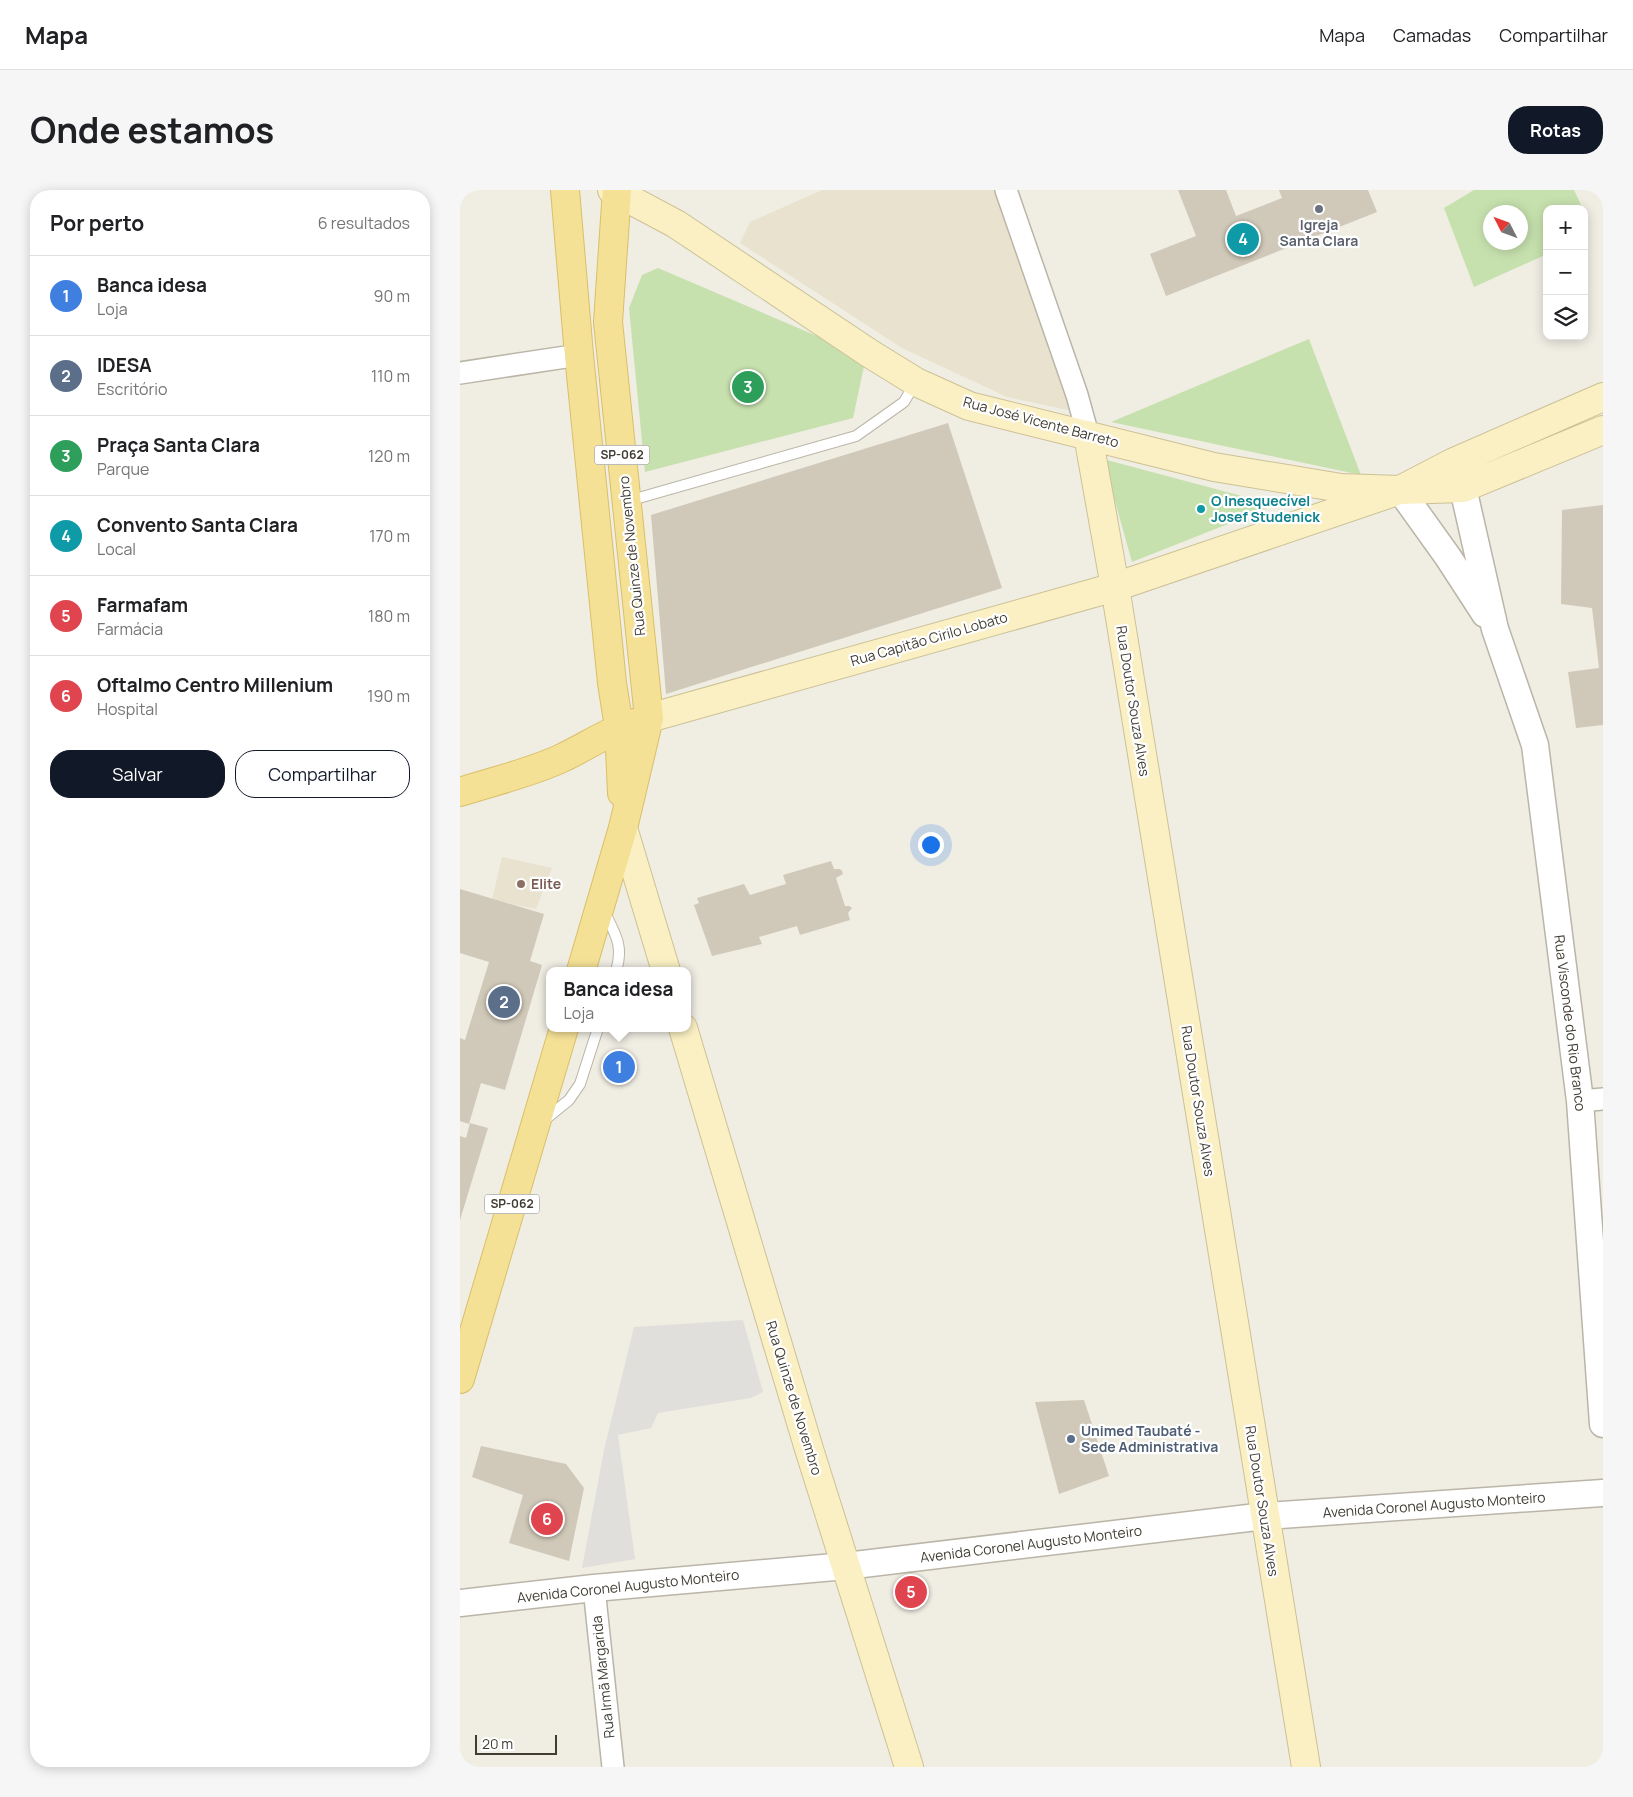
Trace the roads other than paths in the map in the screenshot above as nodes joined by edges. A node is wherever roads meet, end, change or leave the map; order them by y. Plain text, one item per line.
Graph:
1 (565, 190) edge
2 (1006, 190) edge
3 (615, 191) edge
4 (579, 355) junction
5 (460, 373) edge
6 (916, 382) junction
7 (1603, 397) edge
8 (1603, 430) edge
9 (1088, 435) junction
10 (1454, 462) junction
11 (1463, 488) junction
12 (1400, 490) junction
13 (627, 501) junction
14 (1115, 587) junction
15 (1495, 629) junction
16 (649, 718) junction
17 (619, 727) junction
18 (460, 792) edge
19 (623, 828) junction
20 (601, 904) junction
21 (582, 967) edge
22 (617, 967) edge
23 (665, 967) edge
24 (563, 1032) edge
25 (597, 1032) edge
26 (684, 1032) edge
27 (1592, 1100) edge
28 (534, 1129) junction
29 (460, 1379) edge
30 (1603, 1424) edge
31 (1603, 1493) edge
32 (1265, 1516) junction
33 (846, 1566) junction
34 (594, 1588) junction
35 (460, 1603) edge
36 (613, 1767) edge
37 (909, 1767) edge
38 (1306, 1767) edge

1 - 4 main road, SP-062
2 - 9 street
3 - 6 main road, Rua José Vicente Barreto
3 - 13 main road, Rua Quinze de Novembro / SP-062
4 - 5 street
4 - 17 main road, SP-062
6 - 9 main road, Rua José Vicente Barreto
6 - 13 lane
7 - 10 main road
8 - 11 main road
9 - 12 main road, Rua José Vicente Barreto
9 - 14 main road, Rua Doutor Souza Alves
10 - 11 street, Rua Visconde do Rio Branco
10 - 12 main road
11 - 12 main road
11 - 15 street, Rua Visconde do Rio Branco
12 - 14 main road, Rua Capitão Cirilo Lobato
12 - 15 street, Rua Visconde do Rio Branco
13 - 16 main road, Rua Quinze de Novembro / SP-062
14 - 16 main road, Rua Capitão Cirilo Lobato
14 - 32 main road, Rua Doutor Souza Alves
15 - 27 street, Rua Visconde do Rio Branco
16 - 17 main road, Rua Capitão Cirilo Lobato
16 - 19 main road, Rua Quinze de Novembro / SP-062
17 - 18 main road, Rua Capitão Cirilo Lobato
17 - 19 main road, SP-062
19 - 20 main road, SP-062
19 - 23 main road
20 - 21 main road, SP-062
20 - 22 lane
24 - 28 main road, SP-062
25 - 28 lane
26 - 33 main road, Rua Quinze de Novembro
27 - 30 street, Rua Visconde do Rio Branco
28 - 29 main road, SP-062
31 - 32 street, Avenida Coronel Augusto Monteiro
32 - 33 street, Avenida Coronel Augusto Monteiro
32 - 38 main road, Rua Doutor Souza Alves
33 - 34 street, Avenida Coronel Augusto Monteiro
33 - 37 main road, Rua Quinze de Novembro
34 - 35 street, Avenida Coronel Augusto Monteiro
34 - 36 street, Rua Irmã Margarida

